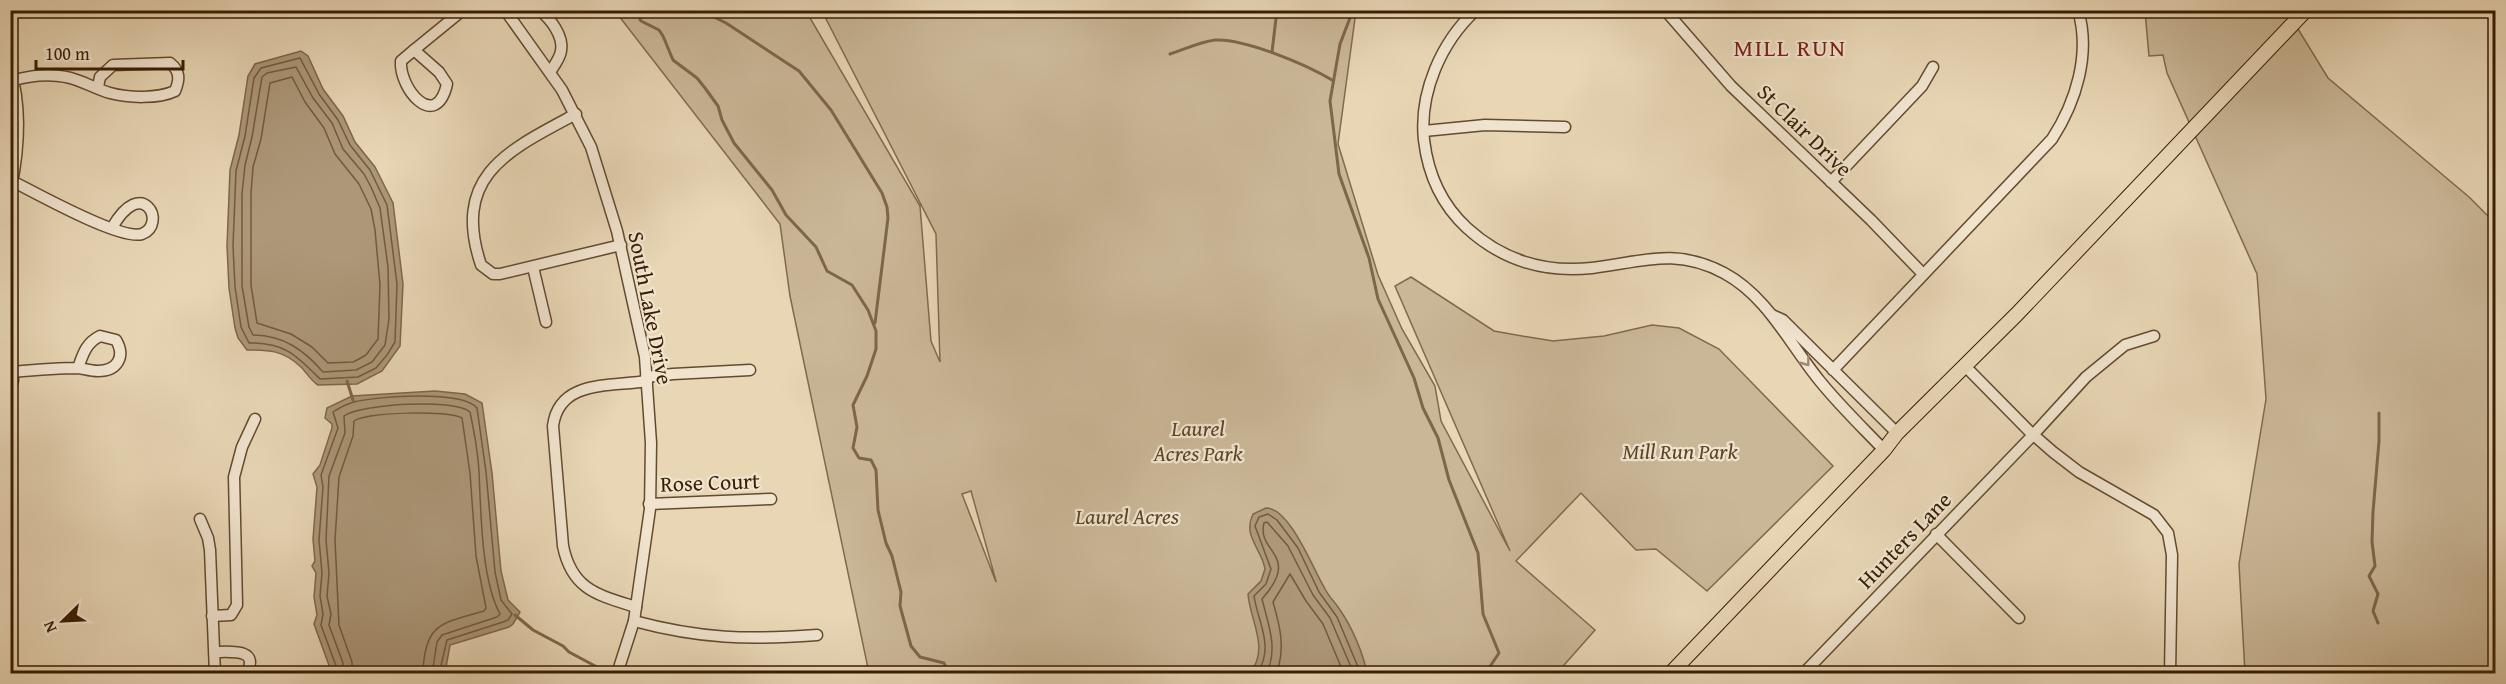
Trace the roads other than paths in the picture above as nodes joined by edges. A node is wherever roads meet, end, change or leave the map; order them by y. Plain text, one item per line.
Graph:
1 (463, 10) edge
2 (505, 10) edge
3 (538, 10) edge
4 (1476, 10) edge
5 (1665, 10) edge
6 (2078, 10) edge
7 (2306, 10) edge
8 (414, 50) junction
9 (1933, 68) dead end
10 (550, 72) junction
11 (11, 77) edge
12 (98, 87) junction
13 (576, 114) junction
14 (1564, 127) dead end
15 (1424, 131) junction
16 (1831, 182) junction
17 (11, 184) edge
18 (112, 228) dead end
19 (621, 245) junction
20 (533, 267) junction
21 (1923, 274) junction
22 (1772, 315) junction
23 (546, 322) dead end
24 (2154, 336) dead end
25 (10, 357) edge
26 (1964, 365) junction
27 (78, 368) dead end
28 (750, 370) dead end
29 (1833, 370) junction
30 (12, 372) junction
31 (647, 379) junction
32 (10, 393) edge
33 (255, 419) dead end
34 (1897, 433) junction
35 (2033, 435) junction
36 (1884, 450) junction
37 (771, 499) dead end
38 (650, 504) junction
39 (200, 519) dead end
40 (1936, 534) junction
41 (636, 607) junction
42 (213, 616) junction
43 (2019, 618) dead end
44 (634, 621) junction
45 (817, 634) dead end
46 (215, 652) junction
47 (215, 674) edge
48 (246, 674) edge
49 (617, 674) edge
50 (1670, 674) edge
51 (1803, 674) edge
52 (2170, 674) edge

1 - 8 street
2 - 10 street, South Lake Drive
3 - 10 street
4 - 15 street
5 - 16 street, St Clair Drive
6 - 21 street
7 - 26 main road
8 - 8 street
9 - 16 street
10 - 13 street, South Lake Drive
11 - 12 street
11 - 17 street
12 - 12 street
13 - 19 street, South Lake Drive
13 - 20 street
14 - 15 street
15 - 22 street
16 - 21 street, St Clair Drive
17 - 18 street
19 - 20 street
19 - 31 street, South Lake Drive
20 - 23 street
21 - 29 street
22 - 29 street
22 -> 36 street
24 - 35 street, Hunters Lane
25 - 30 street
26 - 34 main road
26 - 35 street
27 - 30 street
28 - 31 street
29 - 34 street
30 - 32 street
31 - 38 street, South Lake Drive
31 - 41 street
33 - 42 street
34 - 36 main road
35 - 40 street, Hunters Lane
35 - 52 street
36 - 50 main road
37 - 38 street, Rose Court
38 - 41 street, South Lake Drive
39 - 42 street
40 - 43 street
40 - 51 street, Hunters Lane
41 - 44 street, South Lake Drive
42 - 46 street
44 - 45 street
44 - 49 street, South Lake Drive
46 - 47 street
46 - 48 street

